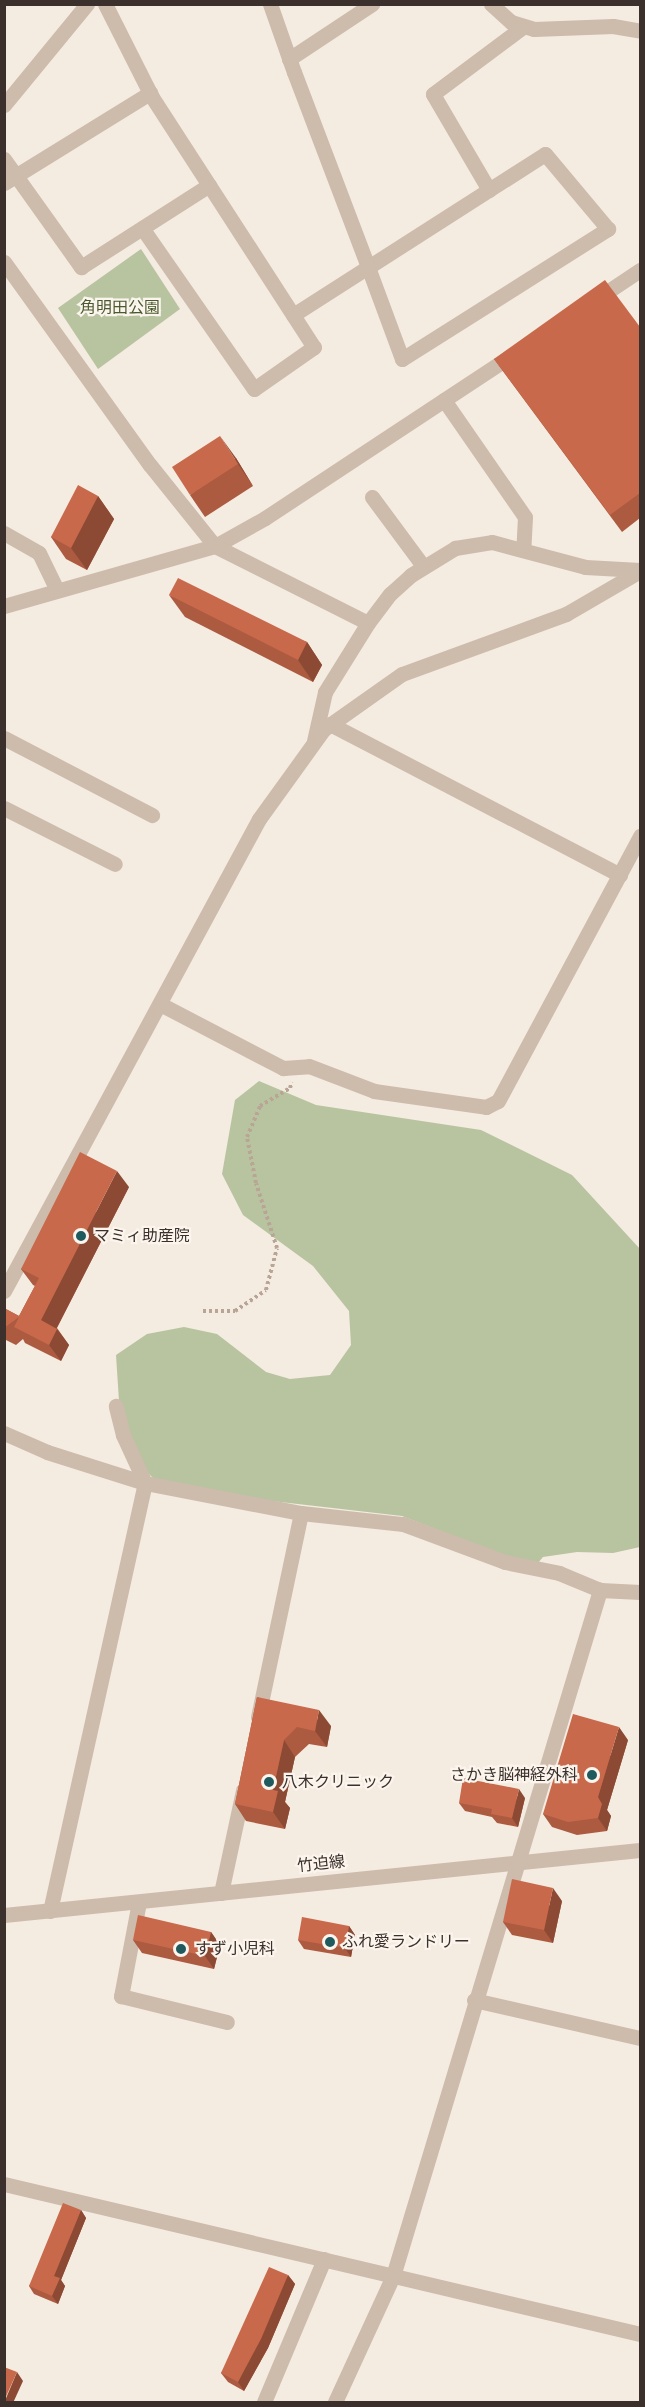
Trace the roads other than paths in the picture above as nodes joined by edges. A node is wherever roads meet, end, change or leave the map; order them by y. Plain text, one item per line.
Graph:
1 (87, 4) edge
2 (105, 4) edge
3 (270, 4) edge
4 (372, 4) edge
5 (490, 4) edge
6 (524, 27) junction
7 (640, 31) edge
8 (290, 59) junction
9 (150, 93) junction
10 (4, 105) edge
11 (4, 159) edge
12 (10, 179) edge
13 (209, 185) junction
14 (489, 190) junction
15 (142, 228) junction
16 (4, 262) edge
17 (368, 267) junction
18 (640, 270) edge
19 (582, 309) edge
20 (293, 315) junction
21 (532, 342) edge
22 (444, 400) junction
23 (372, 497) dead end
24 (4, 533) edge
25 (215, 546) junction
26 (523, 550) junction
27 (423, 566) junction
28 (640, 570) edge
29 (57, 590) junction
30 (4, 606) edge
31 (368, 623) junction
32 (330, 724) junction
33 (4, 738) edge
34 (314, 741) junction
35 (4, 807) edge
36 (152, 815) dead end
37 (640, 837) edge
38 (115, 864) dead end
39 (620, 875) junction
40 (160, 1004) junction
41 (4, 1292) edge
42 (116, 1406) dead end
43 (4, 1433) edge
44 (145, 1483) junction
45 (301, 1513) junction
46 (600, 1590) junction
47 (640, 1592) edge
48 (255, 1732) edge
49 (245, 1778) edge
50 (640, 1850) edge
51 (515, 1863) junction
52 (221, 1893) junction
53 (139, 1902) junction
54 (50, 1911) junction
55 (4, 1915) edge
56 (474, 2000) junction
57 (227, 2022) dead end
58 (640, 2038) edge
59 (4, 2184) edge
60 (324, 2259) junction
61 (393, 2276) junction
62 (640, 2334) edge
63 (264, 2403) edge
64 (335, 2403) edge

1 - 10 street
2 - 9 street
3 - 8 street
4 - 8 street
5 - 6 street
6 - 7 street
6 - 14 street
8 - 17 street
9 - 12 street
9 - 13 street
11 - 12 street
12 - 15 street
13 - 15 street
13 - 20 street
14 - 17 street
14 - 17 street
15 - 20 street
16 - 25 street
17 - 20 street
18 - 19 street
21 - 22 street
22 - 25 street
22 - 26 street
23 - 27 street
24 - 29 street
25 - 29 street
25 - 31 street
26 - 27 street
26 - 28 street
27 - 31 street
28 - 32 street
29 - 30 street
31 - 34 street
32 - 34 street
32 - 39 street
33 - 36 street
34 - 40 street
35 - 38 street
37 - 39 street
39 - 40 street
40 - 41 street
42 - 44 street
43 - 44 street
44 - 45 street
44 - 54 street
45 - 46 street
45 - 48 street
46 - 47 street
46 - 51 street
49 - 52 street
50 - 51 street, 竹迫線
51 - 52 street, 竹迫線
51 - 56 street
52 - 53 street, 竹迫線
53 - 54 street, 竹迫線
53 - 57 street
54 - 55 street, 竹迫線
56 - 58 street
56 - 61 street
59 - 60 street
60 - 61 street
60 - 63 street
61 - 62 street
61 - 64 street

